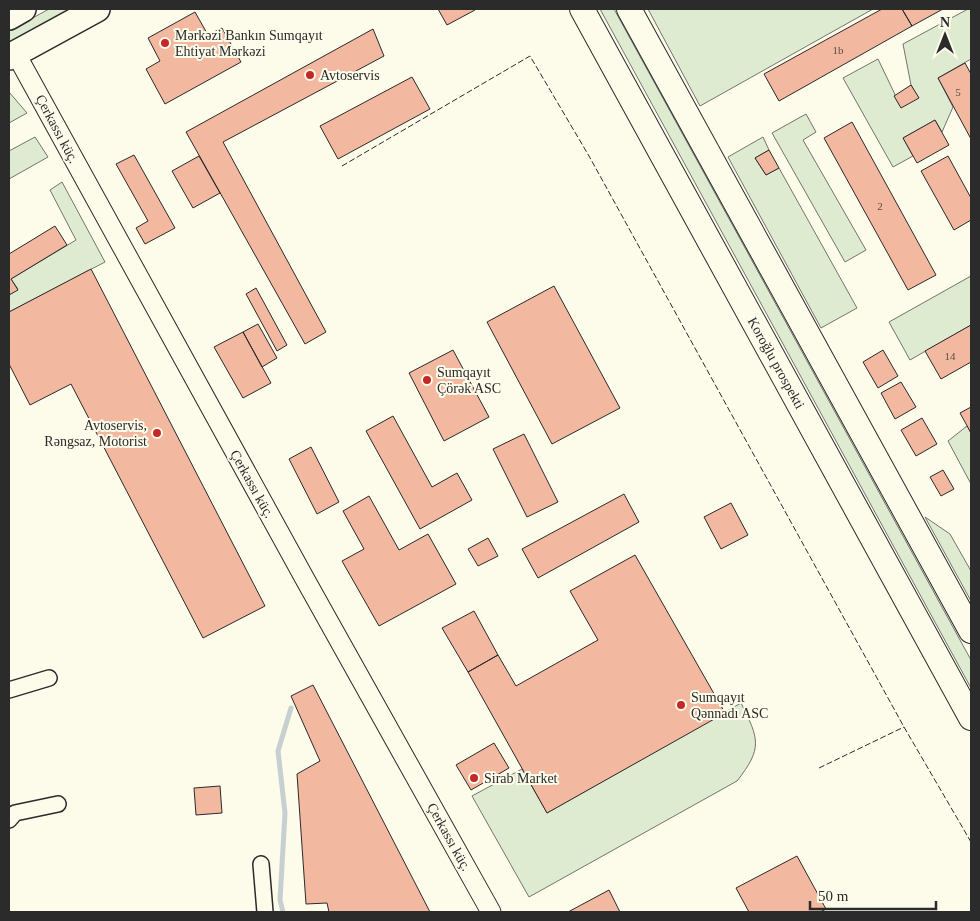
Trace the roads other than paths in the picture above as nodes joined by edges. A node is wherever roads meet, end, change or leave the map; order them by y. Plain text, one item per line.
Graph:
1 (23, 9) edge
2 (97, 9) edge
3 (582, 9) edge
4 (629, 9) edge
5 (9, 17) edge
6 (12, 56) edge
7 (971, 631) edge
8 (49, 678) dead end
9 (9, 690) edge
10 (971, 718) edge
11 (58, 804) dead end
12 (9, 820) edge
13 (261, 864) dead end
14 (265, 912) edge
15 (491, 912) edge

1 - 5 highway
2 - 6 highway
3 - 10 main road, Koroğlu prospekti
4 - 7 main road
6 - 15 street, Çerkassı küç.
8 - 9 street
11 - 12 street
13 - 14 street

